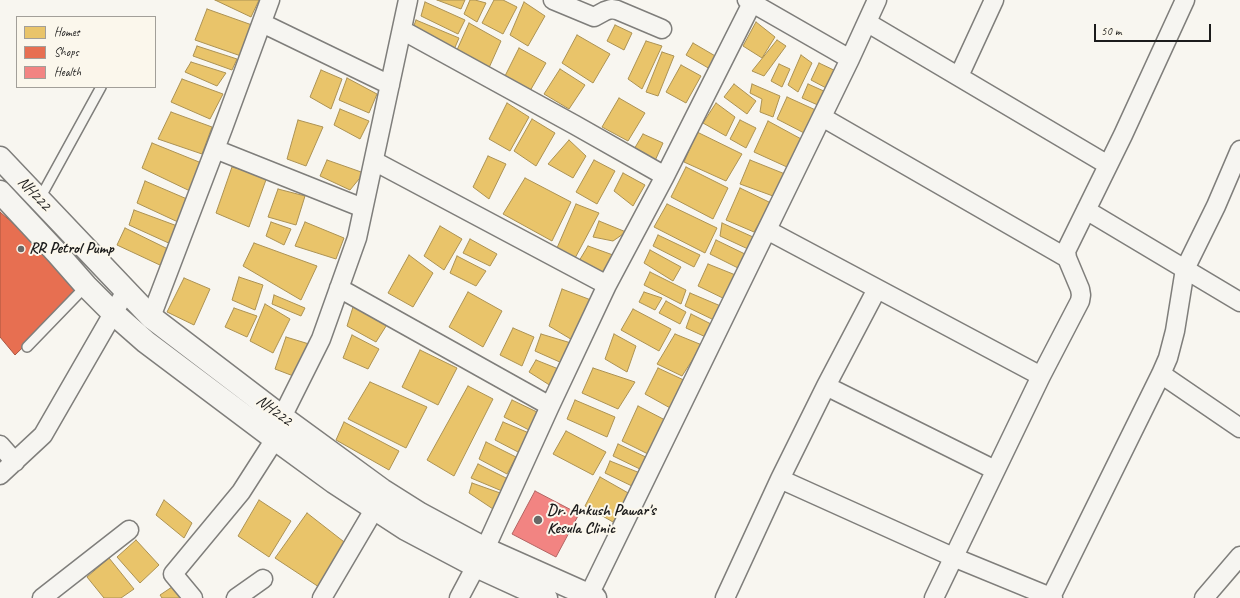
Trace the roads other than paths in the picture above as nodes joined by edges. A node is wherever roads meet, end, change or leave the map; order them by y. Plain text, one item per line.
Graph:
1 (270, 0) edge
2 (408, 0) edge
3 (553, 0) edge
4 (877, 0) edge
5 (994, 0) edge
6 (1185, 0) edge
7 (749, 1) edge
8 (262, 23) junction
9 (868, 23) junction
10 (662, 29) dead end
11 (402, 30) junction
12 (850, 59) junction
13 (959, 76) junction
14 (390, 85) junction
15 (100, 88) edge
16 (822, 117) junction
17 (216, 149) junction
18 (1240, 150) edge
19 (0, 158) edge
20 (374, 161) junction
21 (1108, 165) junction
22 (1235, 175) edge
23 (665, 176) junction
24 (0, 192) edge
25 (39, 200) junction
26 (364, 208) junction
27 (1086, 210) junction
28 (767, 230) junction
29 (1067, 258) junction
30 (1185, 269) junction
31 (607, 285) junction
32 (86, 286) junction
33 (339, 288) junction
34 (877, 289) junction
35 (126, 291) junction
36 (1240, 302) edge
37 (113, 313) junction
38 (152, 317) junction
39 (27, 347) dead end
40 (1161, 374) junction
41 (1041, 376) junction
42 (826, 386) junction
43 (550, 406) junction
44 (282, 417) junction
45 (1240, 428) edge
46 (275, 439) junction
47 (0, 445) edge
48 (15, 462) junction
49 (996, 470) junction
50 (0, 476) edge
51 (780, 479) junction
52 (375, 508) junction
53 (130, 530) dead end
54 (1240, 556) edge
55 (480, 557) junction
56 (953, 557) junction
57 (263, 579) dead end
58 (592, 596) edge
59 (42, 598) edge
60 (193, 598) edge
61 (236, 598) edge
62 (322, 598) edge
63 (459, 598) edge
64 (545, 598) edge
65 (725, 598) edge
66 (934, 598) edge
67 (1052, 598) edge
68 (1204, 598) edge

1 - 8 street
2 - 11 street
3 - 10 street
4 - 9 street
5 - 13 street
6 - 21 street
7 - 12 street
7 - 23 street
8 - 14 street
8 - 17 street
9 - 12 street
9 - 13 street
11 - 14 street
11 - 23 street
12 - 16 street
13 - 21 street
14 - 20 street
15 - 25 lane
16 - 28 street
16 - 29 street
17 - 26 street
17 - 38 street
18 - 22 street
19 - 25 highway, NH222
20 - 26 street
20 - 31 street
21 - 27 street
22 - 30 street
23 - 31 street
24 - 32 highway, NH222
25 - 35 highway, NH222
26 - 33 street
27 - 29 street
27 - 30 street
28 - 34 street
28 - 58 street
29 - 41 street
30 - 36 street
30 - 40 street
31 - 43 street
32 - 37 highway, NH222
32 - 39 lane
33 - 43 street
33 - 44 street
34 - 41 street
34 - 42 street
35 - 37 street
35 - 38 highway, NH222
37 - 46 highway, NH222
37 - 48 street
38 - 44 highway, NH222
40 - 45 street
40 - 67 street
41 - 49 street
42 - 49 street
42 - 51 street
43 - 55 street
44 - 55 highway, NH222
46 - 52 highway, NH222
46 - 60 street
47 - 48 street
48 - 50 street
49 - 56 street
51 - 56 street
51 - 65 street
52 - 55 highway, NH222
52 - 62 street
53 - 59 street
54 - 68 street
55 - 58 highway, NH222
55 - 63 street
55 - 64 highway, NH222
56 - 66 street
56 - 67 street
57 - 61 street

